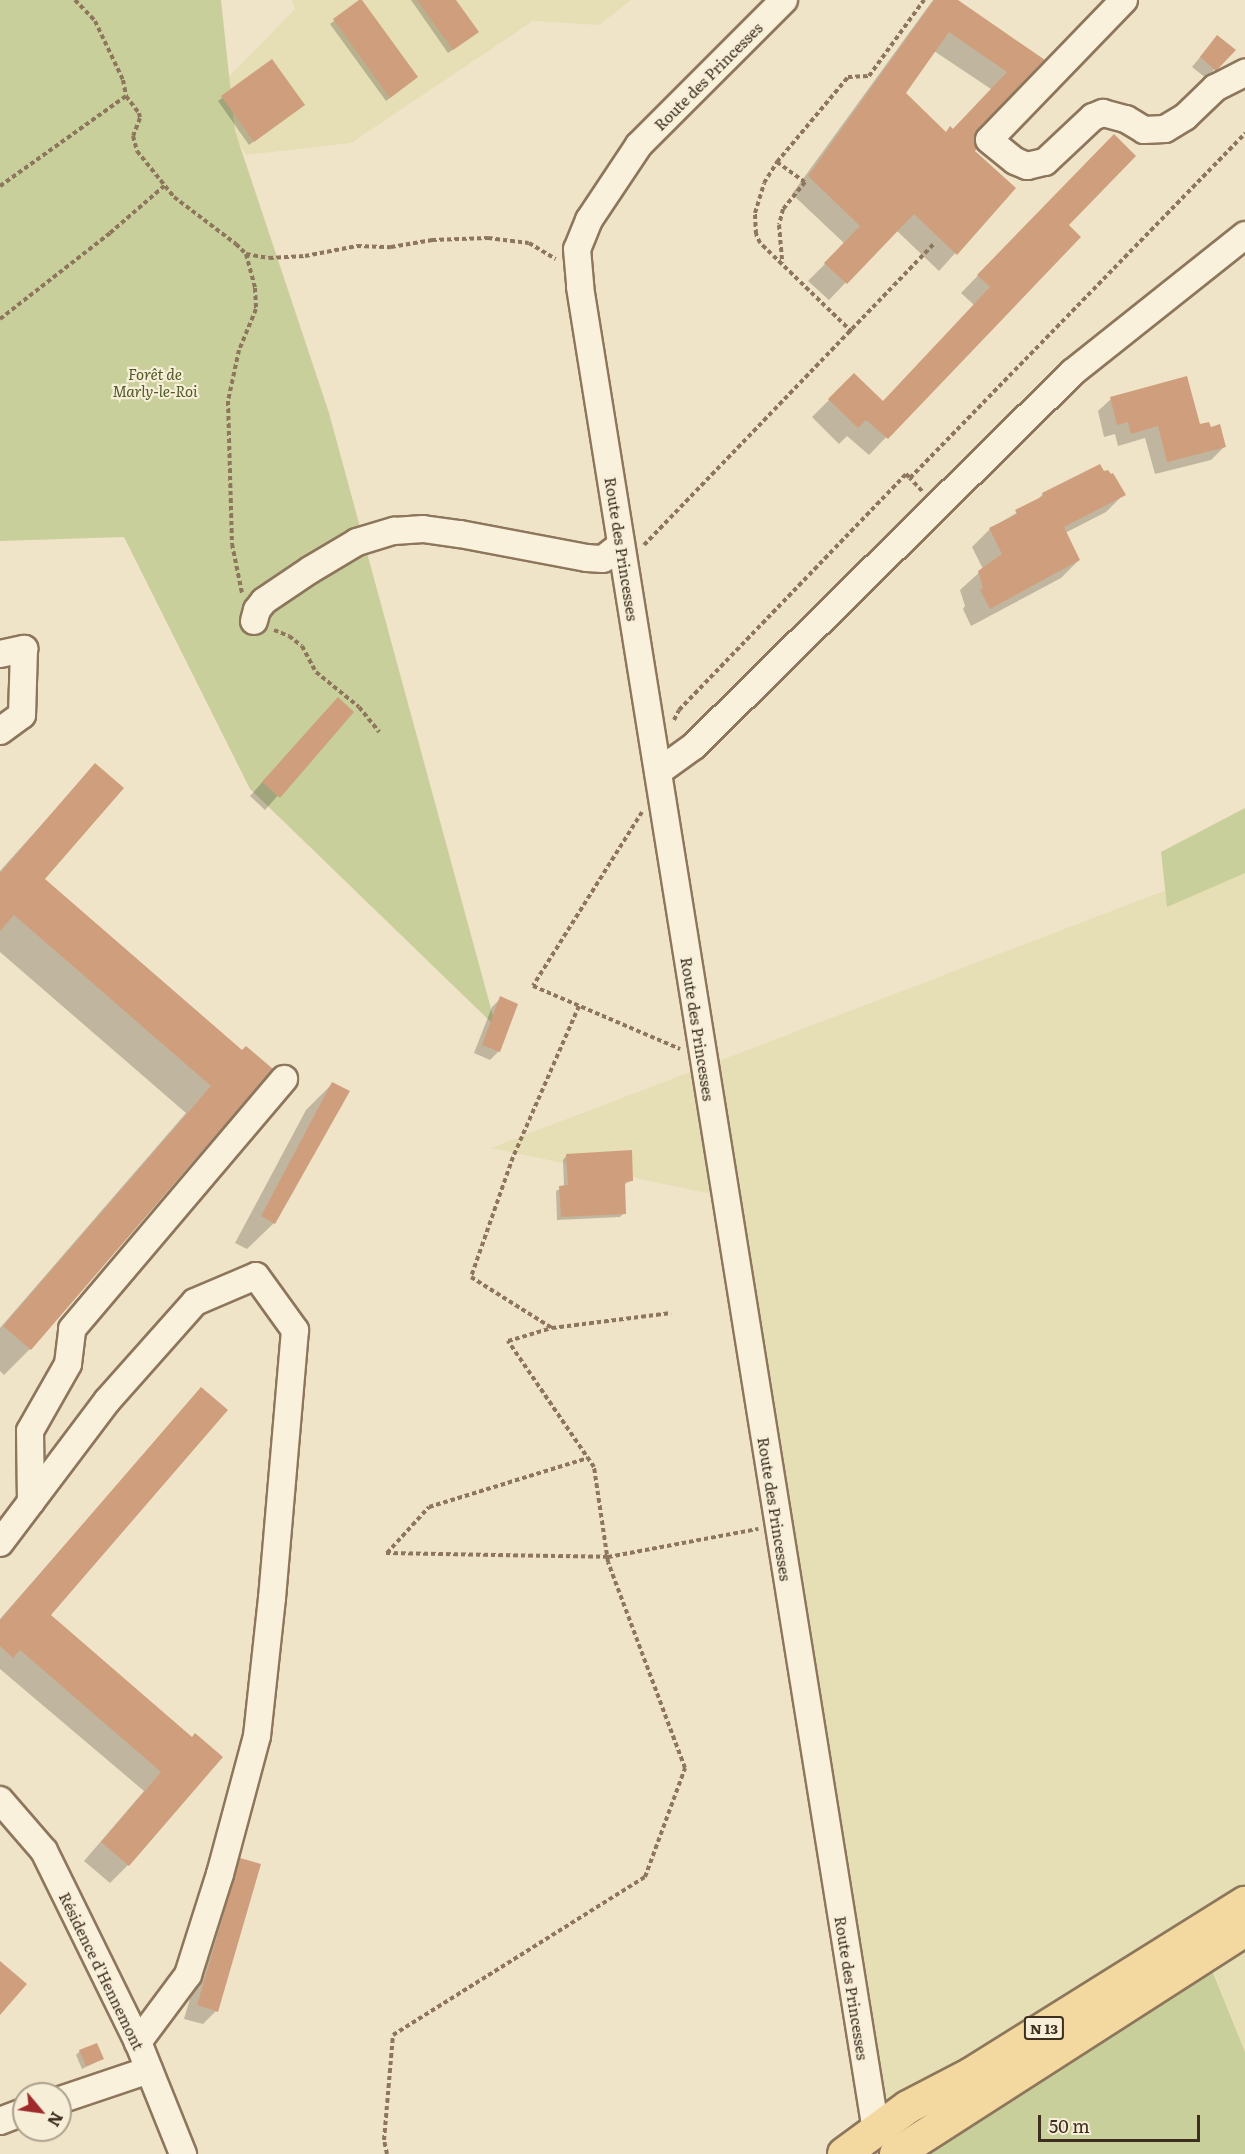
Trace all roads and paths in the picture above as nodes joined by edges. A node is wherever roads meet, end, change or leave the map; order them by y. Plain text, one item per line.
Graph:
1 (75, 0) edge
2 (784, 0) edge
3 (924, 0) edge
4 (1124, 0) edge
5 (1245, 73) edge
6 (126, 96) junction
7 (1245, 133) edge
8 (777, 162) junction
9 (0, 186) edge
10 (164, 186) junction
11 (1245, 235) edge
12 (935, 243) dead end
13 (246, 254) junction
14 (782, 264) junction
15 (579, 274) junction
16 (0, 319) edge
17 (852, 332) junction
18 (910, 478) junction
19 (936, 507) junction
20 (632, 546) junction
21 (254, 621) junction
22 (0, 654) edge
23 (0, 731) edge
24 (379, 732) dead end
25 (658, 770) junction
26 (579, 1006) junction
27 (703, 1058) junction
28 (284, 1079) dead end
29 (671, 1313) dead end
30 (552, 1328) junction
31 (588, 1458) junction
32 (31, 1502) junction
33 (778, 1525) junction
34 (0, 1543) edge
35 (608, 1557) junction
36 (0, 1800) edge
37 (1245, 1903) edge
38 (1245, 1930) edge
39 (138, 2042) junction
40 (149, 2070) junction
41 (72, 2096) edge
42 (876, 2130) junction
43 (183, 2154) edge
44 (387, 2154) edge
45 (844, 2154) edge
46 (896, 2154) edge

1 - 6 path
2 - 15 street, Route des Princesses
3 - 8 path
4 - 5 street
6 - 9 path
6 - 10 path
7 - 18 path
8 - 14 path
8 - 14 path
10 - 13 path
10 - 16 path
11 - 19 street
12 - 17 path
13 - 15 path
13 - 21 path
14 - 17 path
15 - 20 street, Route des Princesses
17 - 20 path
18 - 19 path
18 - 25 path
19 - 25 street
20 - 21 street
20 - 25 street, Route des Princesses
21 - 24 path
22 - 23 street
25 - 26 path
25 - 27 street, Route des Princesses
26 - 27 path
26 - 30 path
27 - 33 street, Route des Princesses
28 - 32 street
29 - 30 path
30 - 31 path
31 - 35 path
31 - 35 path
32 - 34 street
32 - 39 street
33 - 35 path
33 - 42 street, Route des Princesses
35 - 44 path
36 - 39 street, Résidence d'Hennemont
37 - 42 main road, N 13
38 - 46 main road, N 13
39 - 40 street, Résidence d'Hennemont
40 - 41 street
40 - 43 street, Résidence d'Hennemont
42 - 45 main road, N 13

